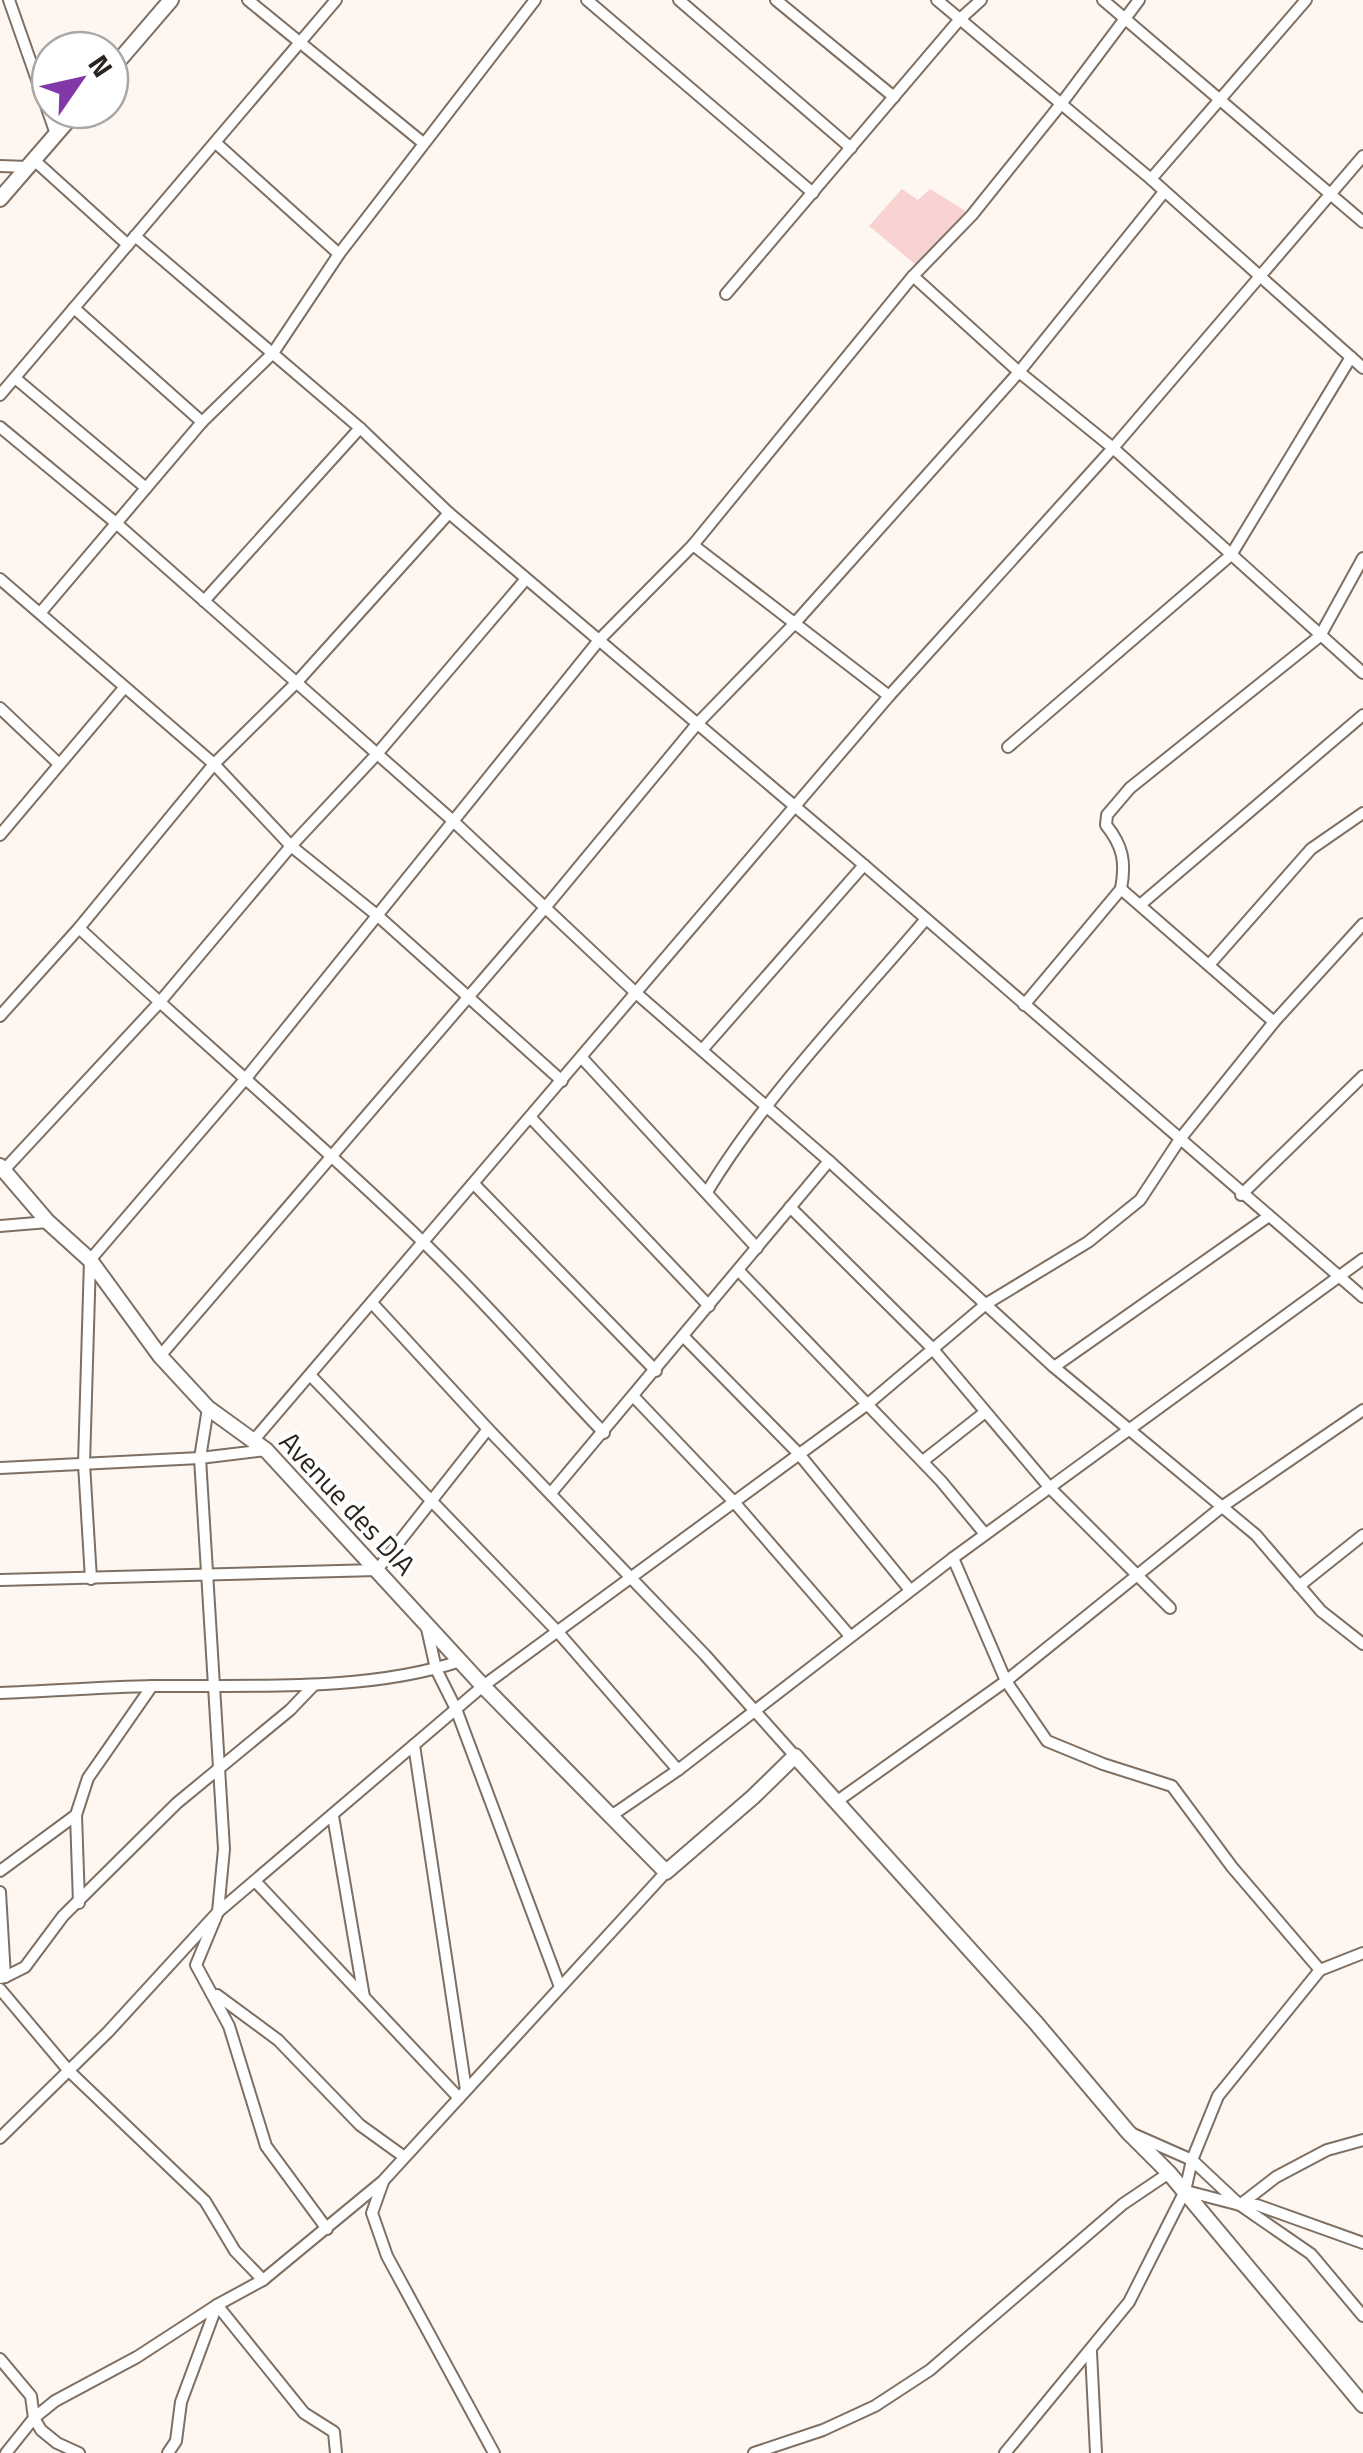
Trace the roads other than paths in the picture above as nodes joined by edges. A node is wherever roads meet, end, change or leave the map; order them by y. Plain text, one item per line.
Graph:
1 (9, 0) edge
2 (248, 0) edge
3 (336, 0) edge
4 (535, 0) edge
5 (587, 0) edge
6 (679, 0) edge
7 (776, 0) edge
8 (937, 0) edge
9 (980, 0) edge
10 (1103, 0) edge
11 (1139, 0) edge
12 (1306, 0) edge
13 (166, 2) edge
14 (1123, 17) junction
15 (960, 19) junction
16 (300, 41) junction
17 (130, 46) edge
18 (894, 97) junction
19 (1218, 102) junction
20 (1061, 104) junction
21 (60, 130) edge
22 (56, 134) junction
23 (422, 142) junction
24 (217, 144) junction
25 (851, 148) junction
26 (1363, 156) edge
27 (31, 164) junction
28 (0, 166) edge
29 (1150, 179) junction
30 (1164, 192) junction
31 (813, 193) junction
32 (1331, 194) junction
33 (0, 199) edge
34 (1363, 222) edge
35 (132, 240) junction
36 (340, 254) junction
37 (913, 276) junction
38 (1262, 277) junction
39 (726, 294) dead end
40 (74, 308) junction
41 (273, 353) junction
42 (1351, 357) junction
43 (1363, 368) edge
44 (1019, 372) junction
45 (14, 378) junction
46 (0, 395) edge
47 (202, 422) junction
48 (0, 428) edge
49 (360, 428) junction
50 (1113, 448) junction
51 (146, 488) junction
52 (449, 513) junction
53 (116, 523) junction
54 (693, 545) junction
55 (1231, 555) junction
56 (1363, 558) edge
57 (0, 579) edge
58 (526, 579) junction
59 (204, 601) junction
60 (40, 612) junction
61 (794, 624) junction
62 (1320, 636) junction
63 (600, 638) junction
64 (1363, 673) edge
65 (298, 682) junction
66 (124, 688) junction
67 (889, 696) junction
68 (0, 708) edge
69 (1363, 715) edge
70 (697, 724) junction
71 (1008, 747) dead end
72 (377, 754) junction
73 (59, 764) junction
74 (214, 764) junction
75 (796, 808) junction
76 (1363, 813) edge
77 (452, 820) junction
78 (0, 834) edge
79 (291, 846) junction
80 (864, 865) junction
81 (1121, 889) junction
82 (1140, 905) junction
83 (544, 908) junction
84 (378, 916) junction
85 (926, 919) junction
86 (1363, 924) edge
87 (78, 928) junction
88 (1209, 965) junction
89 (636, 992) junction
90 (468, 998) junction
91 (159, 1003) junction
92 (1024, 1005) junction
93 (0, 1016) edge
94 (1274, 1022) junction
95 (702, 1050) junction
96 (582, 1058) junction
97 (1363, 1076) edge
98 (247, 1077) junction
99 (562, 1081) junction
100 (768, 1109) junction
101 (530, 1118) junction
102 (1180, 1139) junction
103 (331, 1157) junction
104 (829, 1161) junction
105 (2, 1168) edge
106 (474, 1184) junction
107 (707, 1192) junction
108 (1241, 1195) junction
109 (790, 1207) junction
110 (1269, 1216) junction
111 (48, 1222) junction
112 (0, 1226) edge
113 (424, 1242) junction
114 (757, 1248) junction
115 (90, 1260) junction
116 (1363, 1260) edge
117 (738, 1270) junction
118 (1340, 1278) junction
119 (1363, 1297) edge
120 (372, 1303) junction
121 (986, 1304) junction
122 (709, 1306) junction
123 (684, 1336) junction
124 (931, 1347) junction
125 (160, 1356) junction
126 (1054, 1367) junction
127 (656, 1371) junction
128 (310, 1375) junction
129 (634, 1398) junction
130 (868, 1403) junction
131 (208, 1408) junction
132 (1363, 1410) edge
133 (984, 1413) junction
134 (488, 1429) junction
135 (1130, 1432) junction
136 (604, 1433) junction
137 (259, 1445) junction
138 (799, 1454) junction
139 (200, 1458) junction
140 (922, 1461) junction
141 (84, 1464) junction
142 (0, 1468) edge
143 (1050, 1488) junction
144 (552, 1493) junction
145 (432, 1501) junction
146 (734, 1502) junction
147 (1223, 1506) junction
148 (985, 1534) junction
149 (1363, 1536) edge
150 (952, 1558) junction
151 (377, 1570) junction
152 (206, 1575) junction
153 (1138, 1576) junction
154 (629, 1578) junction
155 (91, 1579) junction
156 (0, 1580) edge
157 (1299, 1586) junction
158 (910, 1590) junction
159 (1170, 1608) dead end
160 (425, 1623) junction
161 (557, 1631) junction
162 (850, 1636) junction
163 (1363, 1644) edge
164 (460, 1661) junction
165 (436, 1669) junction
166 (1006, 1681) junction
167 (314, 1685) junction
168 (152, 1686) junction
169 (212, 1686) junction
170 (483, 1686) junction
171 (0, 1693) edge
172 (456, 1709) junction
173 (756, 1710) junction
174 (414, 1745) junction
175 (795, 1756) junction
176 (221, 1769) junction
177 (678, 1770) junction
178 (836, 1802) junction
179 (76, 1816) junction
180 (332, 1816) junction
181 (612, 1816) junction
182 (0, 1871) edge
183 (666, 1872) junction
184 (255, 1881) junction
185 (0, 1892) edge
186 (79, 1903) junction
187 (218, 1912) junction
188 (1363, 1954) edge
189 (196, 1966) junction
190 (1320, 1970) junction
191 (2, 1981) edge
192 (560, 1987) junction
193 (364, 1997) junction
194 (70, 2071) junction
195 (462, 2094) junction
196 (1128, 2132) junction
197 (0, 2138) edge
198 (1363, 2140) edge
199 (403, 2156) junction
200 (1192, 2160) junction
201 (1169, 2173) junction
202 (383, 2181) junction
203 (1184, 2191) junction
204 (1240, 2205) junction
205 (327, 2229) junction
206 (1363, 2243) edge
207 (263, 2280) junction
208 (217, 2305) junction
209 (1363, 2316) edge
210 (1090, 2352) junction
211 (0, 2359) edge
212 (1363, 2405) edge
213 (34, 2418) junction
214 (7, 2452) edge
215 (79, 2453) edge
216 (168, 2453) edge
217 (336, 2453) edge
218 (494, 2453) edge
219 (754, 2453) edge
220 (1005, 2453) edge
221 (1096, 2453) edge

1 - 22 street
2 - 16 street
3 - 16 street
4 - 23 street
5 - 31 street
6 - 25 street
7 - 18 street
8 - 15 street
9 - 15 street
10 - 14 street
11 - 14 street
12 - 19 street
13 - 17 street
14 - 19 street
14 - 20 street
15 - 18 street
15 - 20 street
16 - 23 street
16 - 24 street
18 - 25 street
19 - 29 street
19 - 32 street
20 - 29 street
20 - 37 street
21 - 22 street
22 - 27 street
23 - 36 street
24 - 35 street
24 - 36 street
25 - 31 street
26 - 32 street
27 - 28 street
27 - 33 street
27 - 35 street
29 - 30 street
30 - 38 street
30 - 44 street
31 - 39 street
32 - 34 street
32 - 38 street
35 - 40 street
35 - 41 street
36 - 41 street
37 - 44 street
37 - 54 street
38 - 42 street
38 - 50 street
40 - 45 street
40 - 47 street
41 - 47 street
41 - 49 street
42 - 43 street
42 - 55 street
44 - 50 street
44 - 61 street
45 - 46 street
45 - 51 street
47 - 51 street
48 - 53 street
49 - 52 street
49 - 59 street
50 - 55 street
50 - 67 street
51 - 53 street
52 - 58 street
52 - 65 street
53 - 59 street
53 - 60 street
54 - 61 street
54 - 63 street
55 - 62 street
55 - 71 street
56 - 62 street
57 - 60 street
58 - 63 street
58 - 72 street
59 - 65 street
60 - 66 street
61 - 67 street
61 - 70 street
62 - 64 street
62 - 81 street
63 - 70 street
63 - 77 street
65 - 72 street
65 - 74 street
66 - 73 street
66 - 74 street
67 - 75 street
68 - 73 street
69 - 82 street
70 - 75 street
70 - 83 street
72 - 77 street
72 - 79 street
73 - 78 street
74 - 79 street
74 - 87 street
75 - 80 street
75 - 89 street
76 - 88 street
77 - 83 street
77 - 84 street
79 - 84 street
79 - 91 street
80 - 85 street
80 - 95 street
81 - 82 street
81 - 92 street
82 - 88 street
83 - 89 street
83 - 90 street
84 - 90 street
84 - 98 street
85 - 92 street
85 - 100 street
86 - 94 street
87 - 91 street
87 - 93 street
88 - 94 street
89 - 95 street
89 - 96 street
90 - 99 street
90 - 103 street
91 - 98 street
91 - 105 street
92 - 102 street
94 - 102 street
95 - 100 street
96 - 99 street
96 - 107 street
97 - 108 street
98 - 103 street
98 - 115 street
99 - 101 street
100 - 104 street
100 - 107 street
101 - 106 street
101 - 122 street
102 - 108 street
102 - 121 street
103 - 113 street
103 - 125 street
104 - 109 street
104 - 121 street
105 - 111 street, Avenue des DIA
106 - 113 street
106 - 127 street
107 - 114 street
108 - 110 street
109 - 114 street
109 - 124 street
110 - 118 street
110 - 126 street
111 - 112 street
111 - 115 street, Avenue des DIA
113 - 120 street
113 - 136 street
114 - 117 street
115 - 125 street, Avenue des DIA
115 - 141 street
116 - 118 street
117 - 122 street
117 - 130 street
118 - 119 street
118 - 135 street
120 - 128 street
120 - 134 street
121 - 124 street
121 - 126 street
122 - 123 street
123 - 127 street
123 - 138 street
124 - 130 street
124 - 133 street
125 - 131 street, Avenue des DIA
126 - 135 street
127 - 129 street
128 - 137 street
128 - 145 street
129 - 136 street
129 - 146 street
130 - 138 street
130 - 140 street
131 - 137 street, Avenue des DIA
131 - 139 street
132 - 147 street
133 - 140 street
133 - 143 street
134 - 144 street
134 - 145 street
135 - 143 street
135 - 147 street
136 - 144 street
137 - 139 street
137 - 151 street, Avenue des DIA
138 - 146 street
138 - 158 street
139 - 141 street
139 - 152 street
140 - 148 street
141 - 142 street
141 - 155 street
143 - 148 street
143 - 153 street
144 - 154 street
145 - 151 street
145 - 161 street
146 - 154 street
146 - 162 street
147 - 153 street
147 - 157 street
148 - 150 street
149 - 157 street
150 - 158 street
150 - 166 street
151 - 152 street
151 - 160 street, Avenue des DIA
152 - 155 street
152 - 169 street
153 - 159 street
153 - 166 street
154 - 161 street
154 - 173 street
155 - 156 street
157 - 163 street
158 - 162 street
160 - 164 street, Avenue des DIA
160 - 165 street
161 - 170 street
161 - 177 street
162 - 173 street
164 - 165 street
164 - 170 street, Avenue des DIA
165 - 167 street
165 - 172 street
166 - 178 street
166 - 190 street
167 - 169 street
167 - 176 street
168 - 169 street
168 - 171 street
168 - 179 street
169 - 176 street
170 - 172 street
170 - 181 street, Avenue des DIA
172 - 174 street
172 - 192 street
173 - 175 street
173 - 177 street
174 - 180 street
174 - 195 street
175 - 178 street
175 - 183 street
176 - 186 street
176 - 187 street
177 - 181 street
178 - 196 street
179 - 182 street
179 - 186 street
180 - 184 street
180 - 193 street
181 - 183 street, Avenue des DIA
183 - 192 street
184 - 187 street
184 - 193 street
185 - 191 street
186 - 191 street
187 - 189 street
187 - 194 street
188 - 190 street
189 - 199 street
189 - 205 street
190 - 200 street
191 - 194 street
192 - 195 street
193 - 195 street
194 - 197 street
194 - 207 street
195 - 199 street
196 - 200 street
196 - 201 street
198 - 204 street
199 - 202 street
200 - 203 street
200 - 204 street
201 - 203 street
201 - 219 street
202 - 205 street
202 - 218 street
203 - 204 street
203 - 210 street
203 - 212 street
204 - 206 street
204 - 209 street
205 - 207 street
207 - 208 street
208 - 213 street
208 - 216 street
208 - 217 street
210 - 220 street
210 - 221 street
211 - 213 street
213 - 214 street
213 - 215 street

